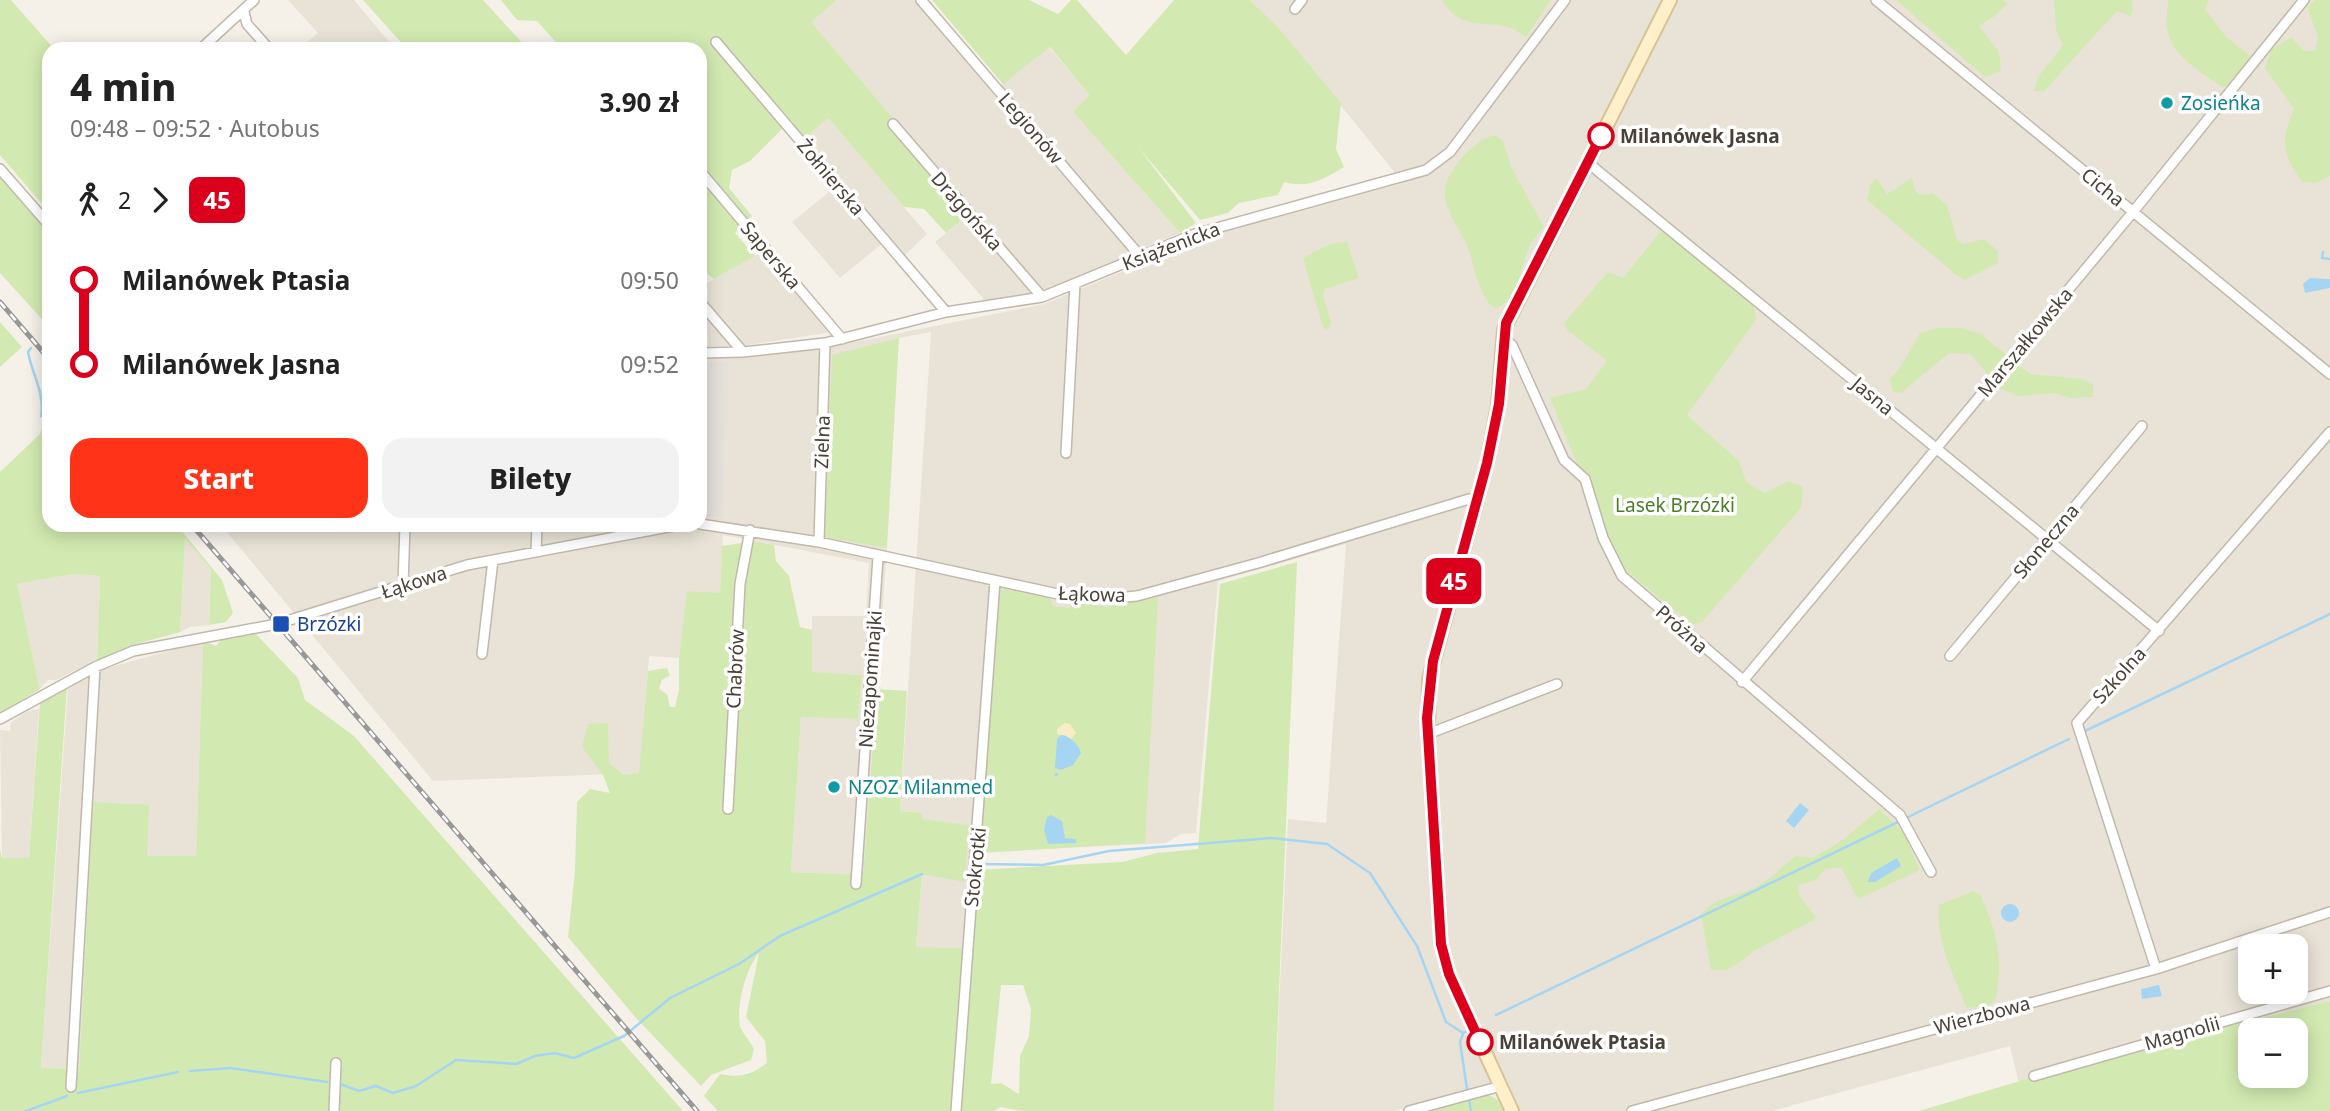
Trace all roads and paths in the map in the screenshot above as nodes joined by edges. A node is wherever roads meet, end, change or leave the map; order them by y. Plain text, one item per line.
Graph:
1 (254, 0) edge
2 (921, 0) edge
3 (1303, 0) edge
4 (1565, 0) edge
5 (1670, 0) edge
6 (1875, 0) edge
7 (2304, 0) edge
8 (1295, 9) dead end
9 (244, 12) junction
10 (209, 42) edge
11 (263, 42) edge
12 (716, 42) dead end
13 (893, 124) dead end
14 (1587, 162) junction
15 (0, 169) edge
16 (707, 179) edge
17 (2133, 212) junction
18 (42, 217) edge
19 (1140, 256) junction
20 (1075, 284) junction
21 (1042, 297) junction
22 (707, 310) edge
23 (946, 312) junction
24 (842, 339) junction
25 (1503, 339) junction
26 (825, 342) junction
27 (743, 352) junction
28 (707, 353) edge
29 (2330, 374) edge
30 (2142, 426) dead end
31 (2330, 432) edge
32 (1936, 448) junction
33 (1066, 453) dead end
34 (1477, 501) junction
35 (707, 525) edge
36 (750, 530) junction
37 (405, 532) edge
38 (537, 532) edge
39 (642, 532) edge
40 (2047, 538) junction
41 (819, 542) junction
42 (536, 552) junction
43 (878, 557) junction
44 (493, 560) junction
45 (995, 581) junction
46 (403, 585) junction
47 (2159, 631) junction
48 (482, 654) dead end
49 (1950, 656) dead end
50 (95, 667) junction
51 (1742, 682) junction
52 (1557, 684) dead end
53 (0, 719) edge
54 (1428, 734) junction
55 (728, 809) dead end
56 (1931, 872) dead end
57 (856, 884) dead end
58 (2330, 912) edge
59 (2157, 969) junction
60 (2330, 991) edge
61 (336, 1063) dead end
62 (2034, 1076) dead end
63 (1501, 1086) junction
64 (71, 1087) dead end
65 (334, 1111) edge
66 (956, 1111) edge
67 (1409, 1111) edge
68 (1512, 1111) edge
69 (1632, 1111) edge

1 - 9 street
2 - 19 street, Legionów
3 - 8 street
4 - 19 street, Książenicka
5 - 14 street
6 - 17 street, Cicha
7 - 17 street, Marszałkowska
9 - 10 street
9 - 11 street
12 - 23 street, Żołnierska
13 - 21 street, Dragońska
14 - 25 street
14 - 32 street, Jasna
15 - 18 street
16 - 24 street, Saperska
17 - 29 street, Cicha
17 - 32 street, Marszałkowska
19 - 20 street, Książenicka
20 - 21 street, Książenicka
20 - 33 street
21 - 23 street, Książenicka
22 - 27 street
23 - 24 street, Książenicka
24 - 26 street, Książenicka
25 - 34 street
25 - 51 street, Próżna
26 - 27 street, Książenicka
26 - 41 street, Zielna
27 - 28 street, Książenicka
30 - 40 street, Słoneczna
31 - 47 street, Szkolna
32 - 40 street, Jasna
32 - 51 street, Marszałkowska
34 - 45 street, Łąkowa
34 - 54 street
35 - 36 street, Łąkowa
36 - 41 street, Łąkowa
36 - 55 street, Chabrów
37 - 46 street
38 - 42 street
39 - 42 street, Łąkowa
40 - 47 street, Jasna
40 - 49 street, Słoneczna
41 - 43 street, Łąkowa
42 - 44 street, Łąkowa
43 - 45 street, Łąkowa
43 - 57 street, Niezapominajki
44 - 46 street, Łąkowa
44 - 48 street
45 - 66 street, Stokrotki
46 - 50 street, Łąkowa
47 - 59 street, Szkolna
50 - 53 street, Łąkowa
50 - 64 street
51 - 56 street, Próżna
52 - 54 street
54 - 63 street
58 - 59 street, Wierzbowa
59 - 69 street, Wierzbowa
60 - 62 street, Magnolii
61 - 65 street
63 - 67 street
63 - 68 street

